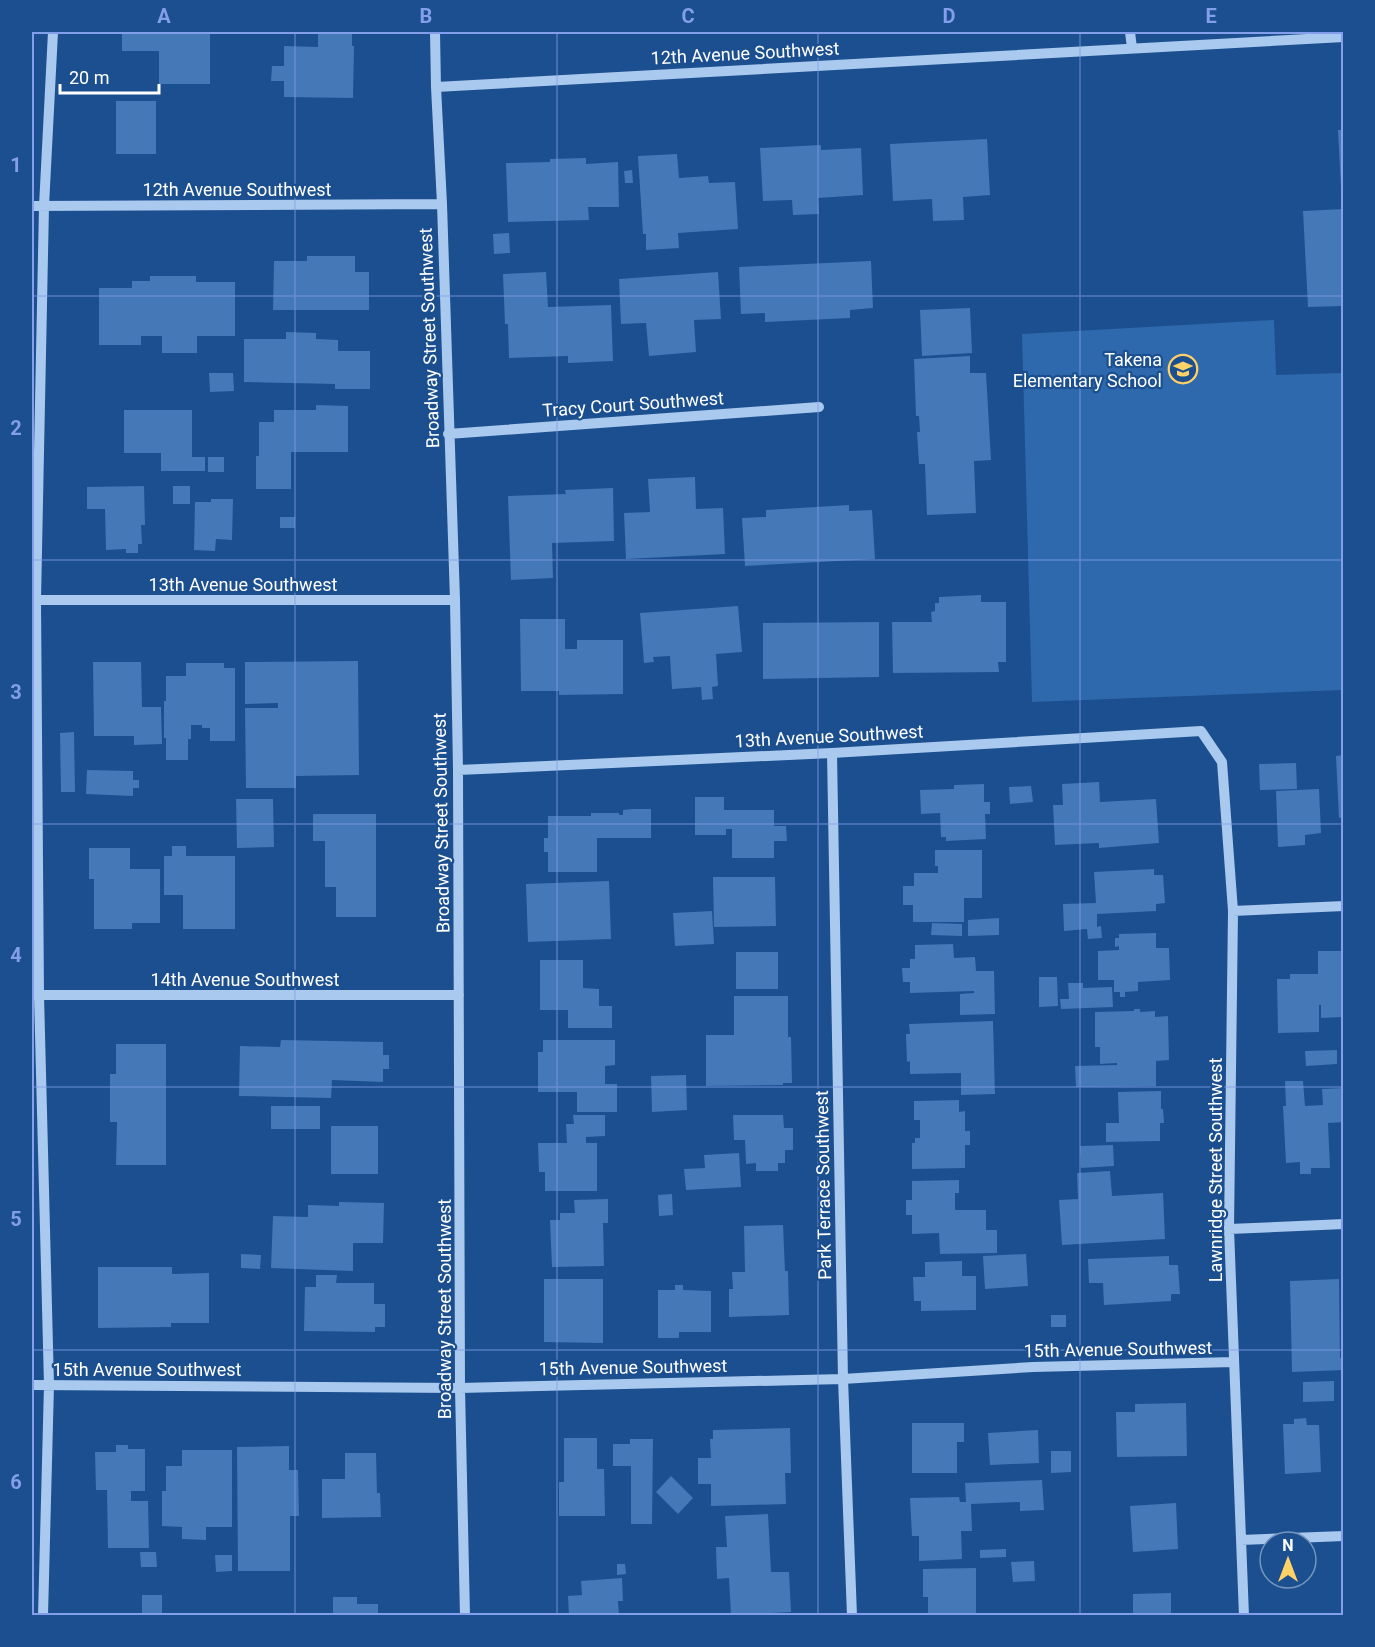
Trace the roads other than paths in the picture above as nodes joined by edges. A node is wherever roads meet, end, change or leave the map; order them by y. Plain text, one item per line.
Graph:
1 (53, 32) edge
2 (435, 32) edge
3 (1130, 32) edge
4 (1344, 37) edge
5 (1132, 48) junction
6 (436, 87) junction
7 (442, 204) junction
8 (32, 206) edge
9 (44, 206) junction
10 (819, 407) dead end
11 (448, 434) junction
12 (34, 600) edge
13 (455, 600) junction
14 (1202, 731) joint
15 (832, 753) junction
16 (458, 770) junction
17 (1344, 906) edge
18 (1233, 911) junction
19 (35, 995) edge
20 (459, 995) junction
21 (1344, 1224) edge
22 (1229, 1229) junction
23 (1234, 1362) junction
24 (843, 1379) junction
25 (32, 1385) edge
26 (49, 1385) junction
27 (460, 1388) junction
28 (1344, 1536) edge
29 (1241, 1540) junction
30 (43, 1616) edge
31 (465, 1616) edge
32 (852, 1616) edge
33 (1244, 1616) edge

1 - 9 street
2 - 6 street, Broadway Street Southwest
3 - 5 street
4 - 5 street, 12th Avenue Southwest
5 - 6 street, 12th Avenue Southwest
6 - 7 street, Broadway Street Southwest
7 - 9 street, 12th Avenue Southwest
7 - 11 street, Broadway Street Southwest
8 - 9 street, 12th Avenue Southwest
9 - 12 street
10 - 11 street, Tracy Court Southwest
11 - 13 street, Broadway Street Southwest
12 - 13 street, 13th Avenue Southwest
12 - 19 street
13 - 16 street, Broadway Street Southwest
14 - 15 street, 13th Avenue Southwest
14 - 18 street, Lawnridge Street Southwest
15 - 16 street, 13th Avenue Southwest
15 - 24 street, Park Terrace Southwest
16 - 20 street, Broadway Street Southwest
17 - 18 street
18 - 22 street, Lawnridge Street Southwest
19 - 20 street, 14th Avenue Southwest
19 - 26 street
20 - 27 street, Broadway Street Southwest
21 - 22 street
22 - 23 street, Lawnridge Street Southwest
23 - 24 street, 15th Avenue Southwest
23 - 29 street, Lawnridge Street Southwest
24 - 27 street, 15th Avenue Southwest
24 - 32 street, Park Terrace Southwest
25 - 26 street, 15th Avenue Southwest
26 - 27 street, 15th Avenue Southwest
26 - 30 street
27 - 31 street, Broadway Street Southwest
28 - 29 street
29 - 33 street, Lawnridge Street Southwest

